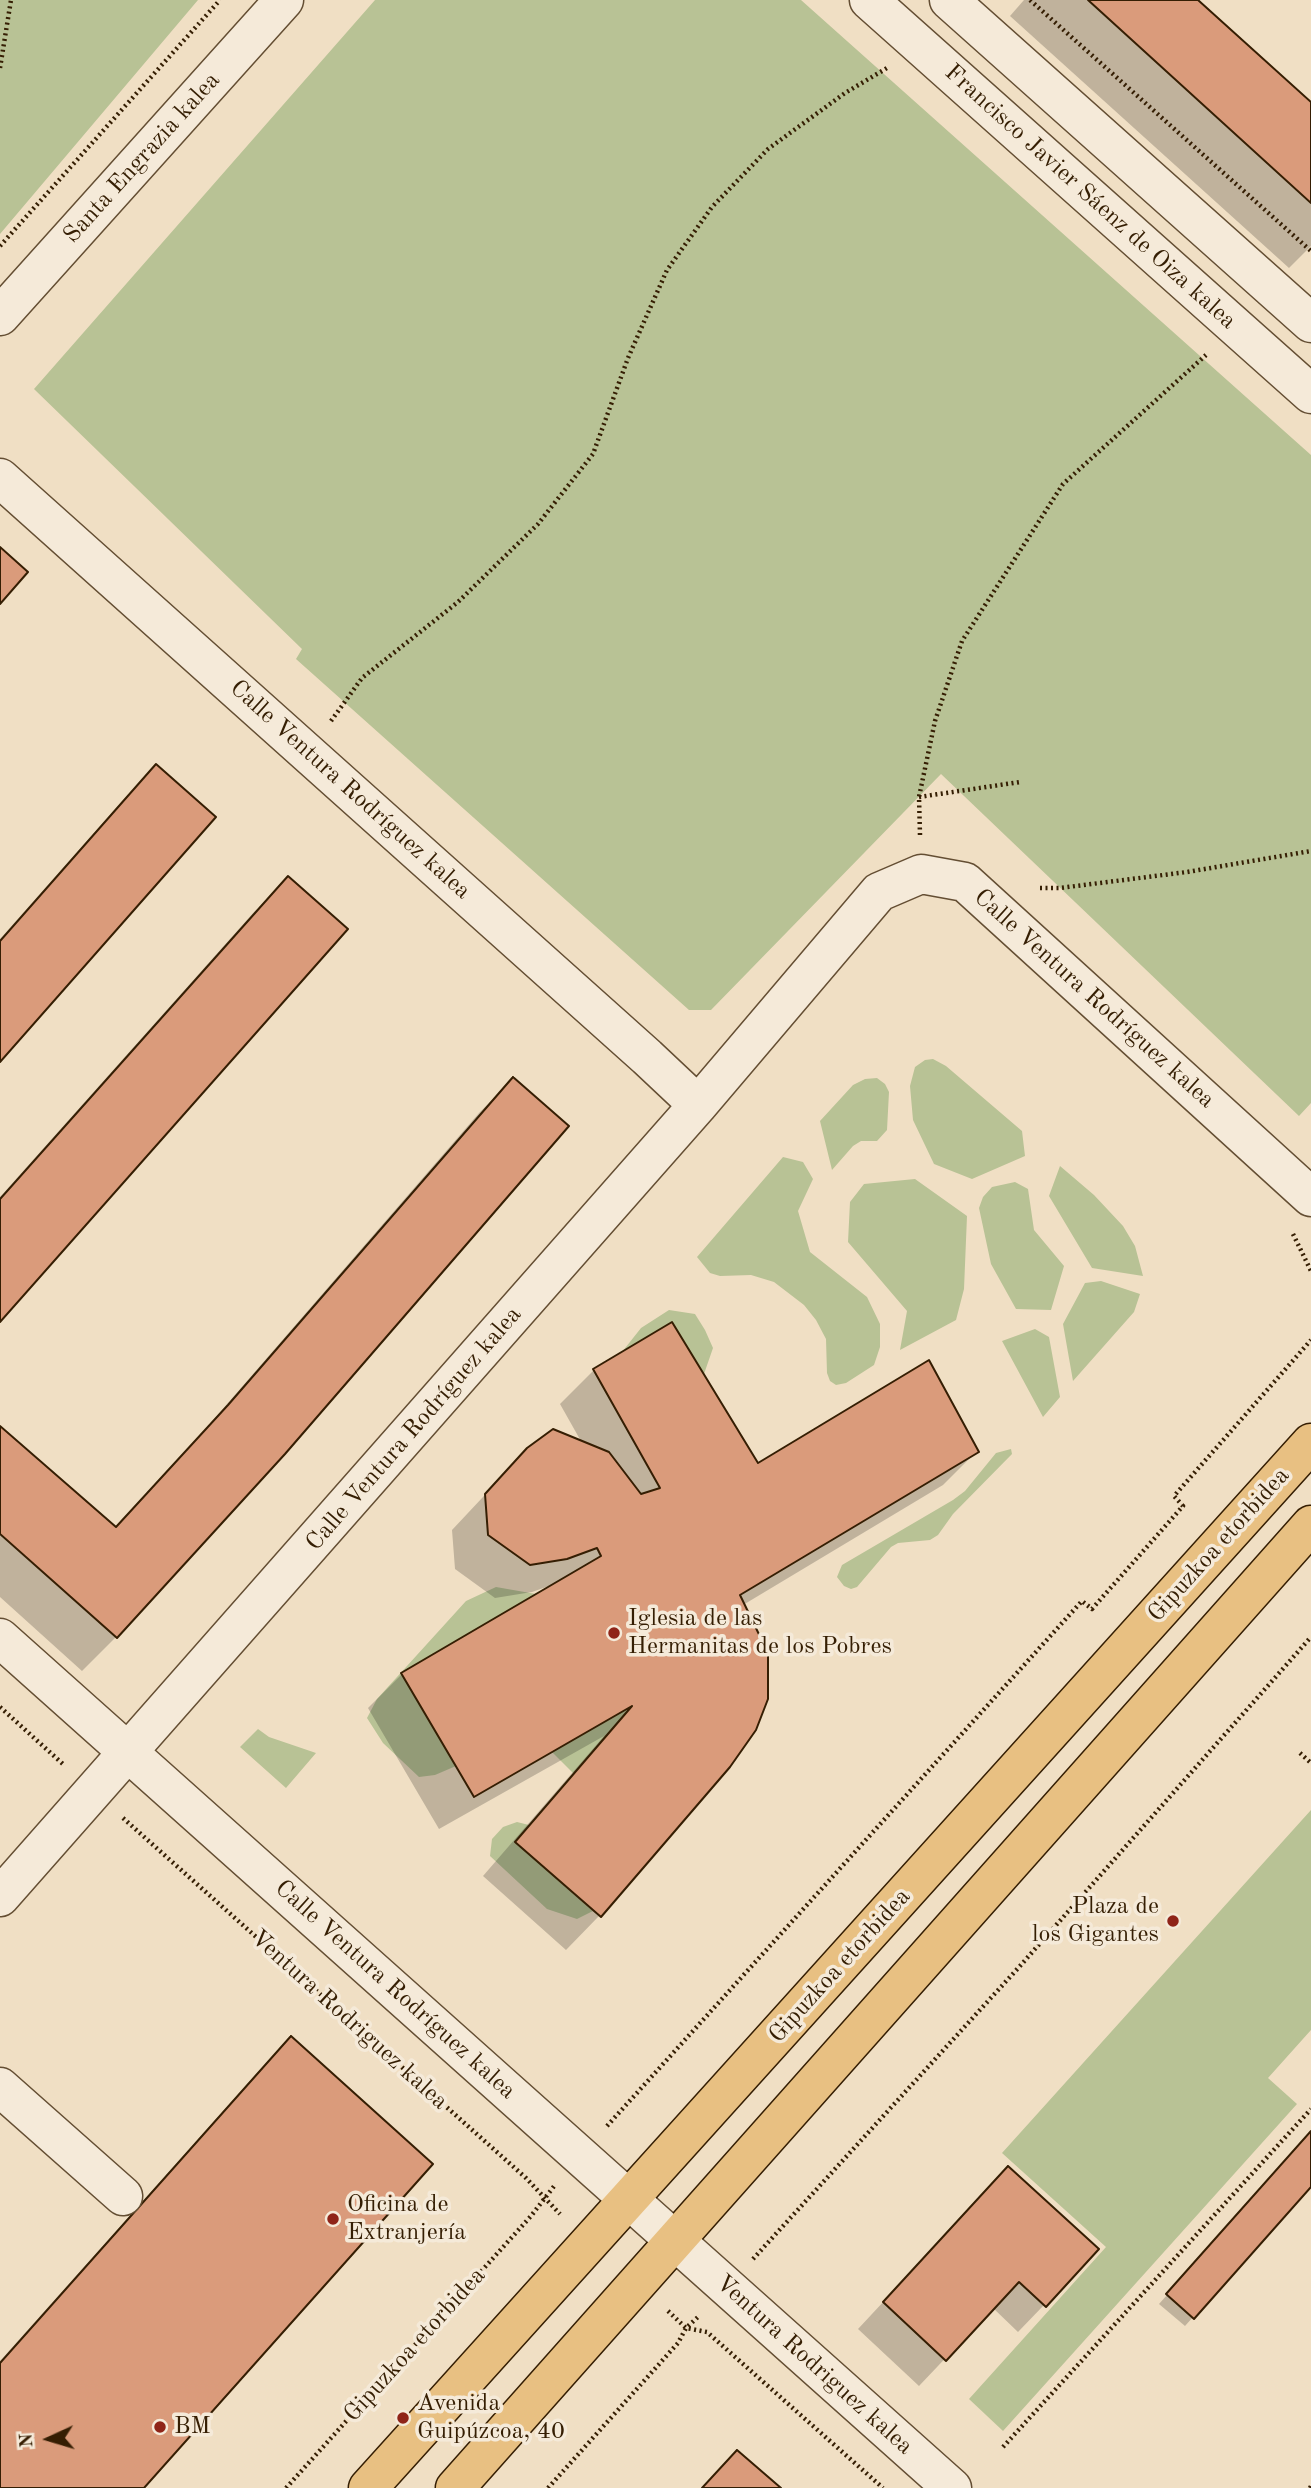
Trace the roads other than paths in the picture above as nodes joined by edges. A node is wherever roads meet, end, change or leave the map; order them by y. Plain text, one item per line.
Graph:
1 (284, 0) edge
2 (869, 0) edge
3 (949, 0) edge
4 (0, 316) edge
5 (1311, 323) edge
6 (1311, 394) edge
7 (0, 478) edge
8 (698, 1105) junction
9 (1311, 1197) edge
10 (1311, 1443) edge
11 (1311, 1525) edge
12 (0, 1638) edge
13 (128, 1752) junction
14 (0, 1897) edge
15 (0, 2087) edge
16 (123, 2196) dead end
17 (629, 2201) junction
18 (677, 2240) junction
19 (368, 2488) edge
20 (455, 2488) edge
21 (952, 2488) edge

1 - 4 street, Santa Engrazia kalea
2 - 6 street, Francisco Javier Sáenz de Oiza kalea
3 - 5 street
7 - 8 street, Calle Ventura Rodríguez kalea
8 - 9 street, Calle Ventura Rodríguez kalea
8 - 13 street, Calle Ventura Rodríguez kalea
10 - 17 main road, Gipuzkoa etorbidea
11 - 18 main road
12 - 13 street, Calle Ventura Rodríguez kalea
13 - 14 street, Calle Ventura Rodríguez kalea
13 - 17 street, Calle Ventura Rodríguez kalea
15 - 16 street
17 - 18 street, Calle Ventura Rodríguez kalea
17 - 19 main road, Gipuzkoa etorbidea
18 - 20 main road
18 - 21 street, Ventura Rodriguez kalea

